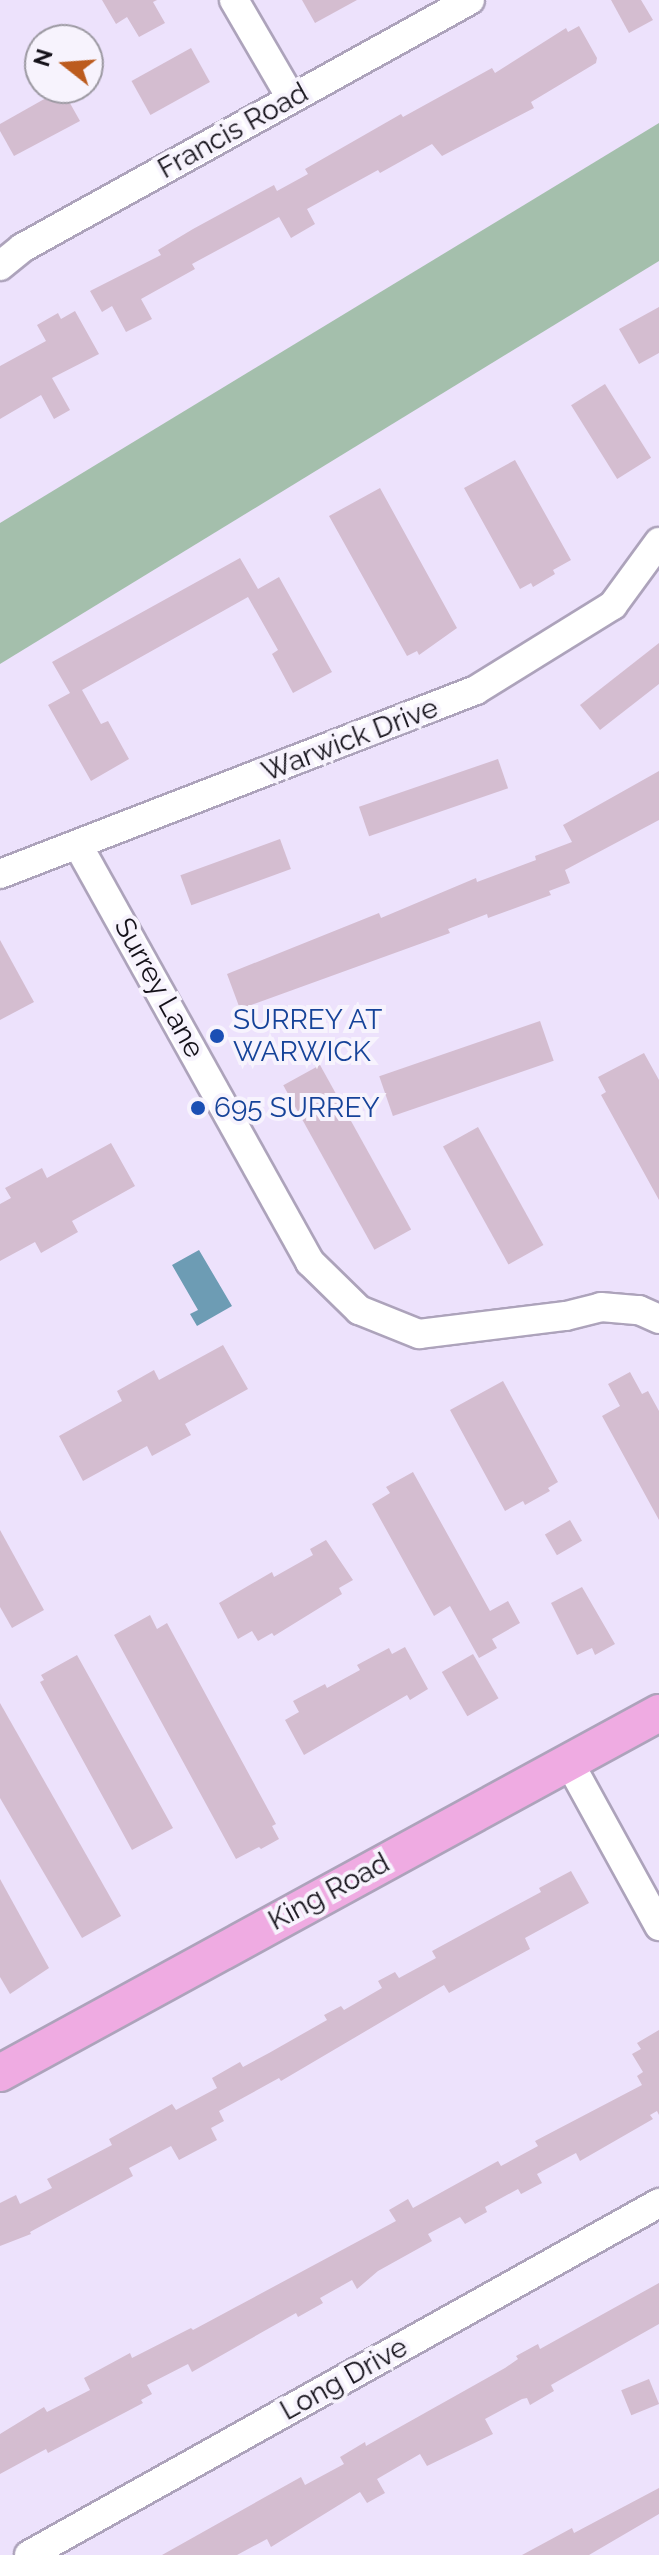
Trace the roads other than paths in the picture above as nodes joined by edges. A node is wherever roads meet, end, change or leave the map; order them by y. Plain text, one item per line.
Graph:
1 (234, 0) edge
2 (470, 0) edge
3 (291, 98) junction
4 (0, 266) edge
5 (659, 542) edge
6 (79, 847) junction
7 (0, 874) edge
8 (659, 1319) edge
9 (659, 1713) edge
10 (570, 1764) junction
11 (659, 1926) edge
12 (0, 2073) edge
13 (659, 2203) edge
14 (29, 2555) edge

1 - 3 street
2 - 3 street, Francis Road
3 - 4 street, Francis Road
5 - 6 street, Warwick Drive
6 - 7 street, Warwick Drive
6 - 8 street, Surrey Lane
9 - 10 main road, King Road
10 - 11 street
10 - 12 main road, King Road
13 - 14 street, Long Drive

